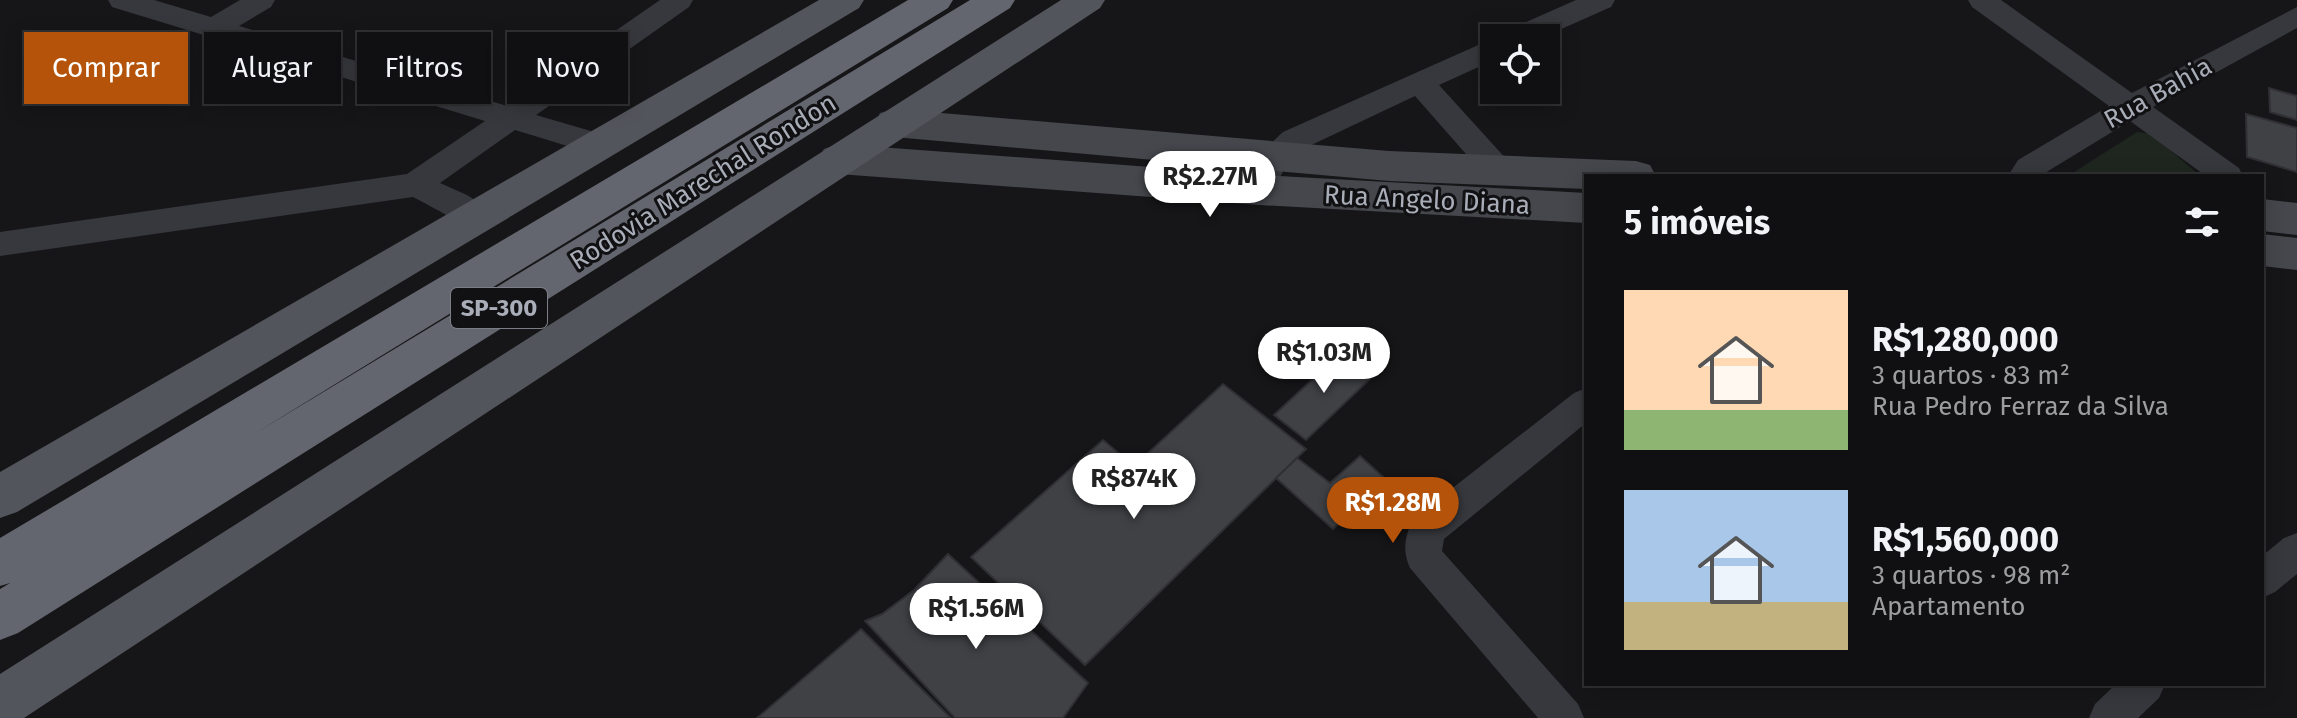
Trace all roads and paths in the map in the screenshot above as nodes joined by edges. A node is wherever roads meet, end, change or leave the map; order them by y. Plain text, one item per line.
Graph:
1 (122, 0) edge
2 (261, 0) edge
3 (679, 0) edge
4 (846, 0) edge
5 (935, 0) edge
6 (997, 0) edge
7 (1087, 0) edge
8 (1601, 0) edge
9 (1982, 0) edge
10 (2297, 16) edge
11 (1547, 24) edge
12 (214, 28) junction
13 (1480, 54) edge
14 (1419, 82) junction
15 (2130, 107) junction
16 (510, 118) junction
17 (894, 123) junction
18 (597, 144) junction
19 (838, 159) junction
20 (1498, 170) junction
21 (1267, 173) junction
22 (1590, 174) edge
23 (2024, 174) edge
24 (2225, 174) edge
25 (415, 185) junction
26 (1584, 208) edge
27 (475, 216) junction
28 (2281, 221) edge
29 (0, 244) edge
30 (2264, 247) edge
31 (1584, 405) edge
32 (0, 497) edge
33 (2297, 550) edge
34 (0, 564) edge
35 (2264, 578) edge
36 (0, 616) edge
37 (2143, 686) edge
38 (0, 704) edge
39 (1564, 718) edge
40 (2109, 718) edge

1 - 12 street
2 - 12 street
3 - 16 street
4 - 18 main road
5 - 34 highway, Rodovia Marechal Rondon / SP-300
6 - 36 highway, Rodovia Marechal Rondon / SP-300
7 - 17 main road
8 - 11 street
9 - 15 street
10 - 15 street, Rua Bahia
12 - 16 street
13 - 14 street
14 - 20 street
14 - 21 street
15 - 23 street, Rua Bahia
15 - 24 street
16 - 18 street
16 - 25 street
17 - 19 main road
17 - 21 street, Rua Angelo Diana
18 - 27 main road
19 - 21 street, Rua Angelo Diana
19 - 38 main road
20 - 21 street, Rua Angelo Diana
20 - 22 street, Rua Angelo Diana
21 - 26 street, Rua Angelo Diana
25 - 27 street
25 - 29 street
27 - 32 main road
28 - 30 street
31 - 39 street
33 - 35 street
37 - 40 street

